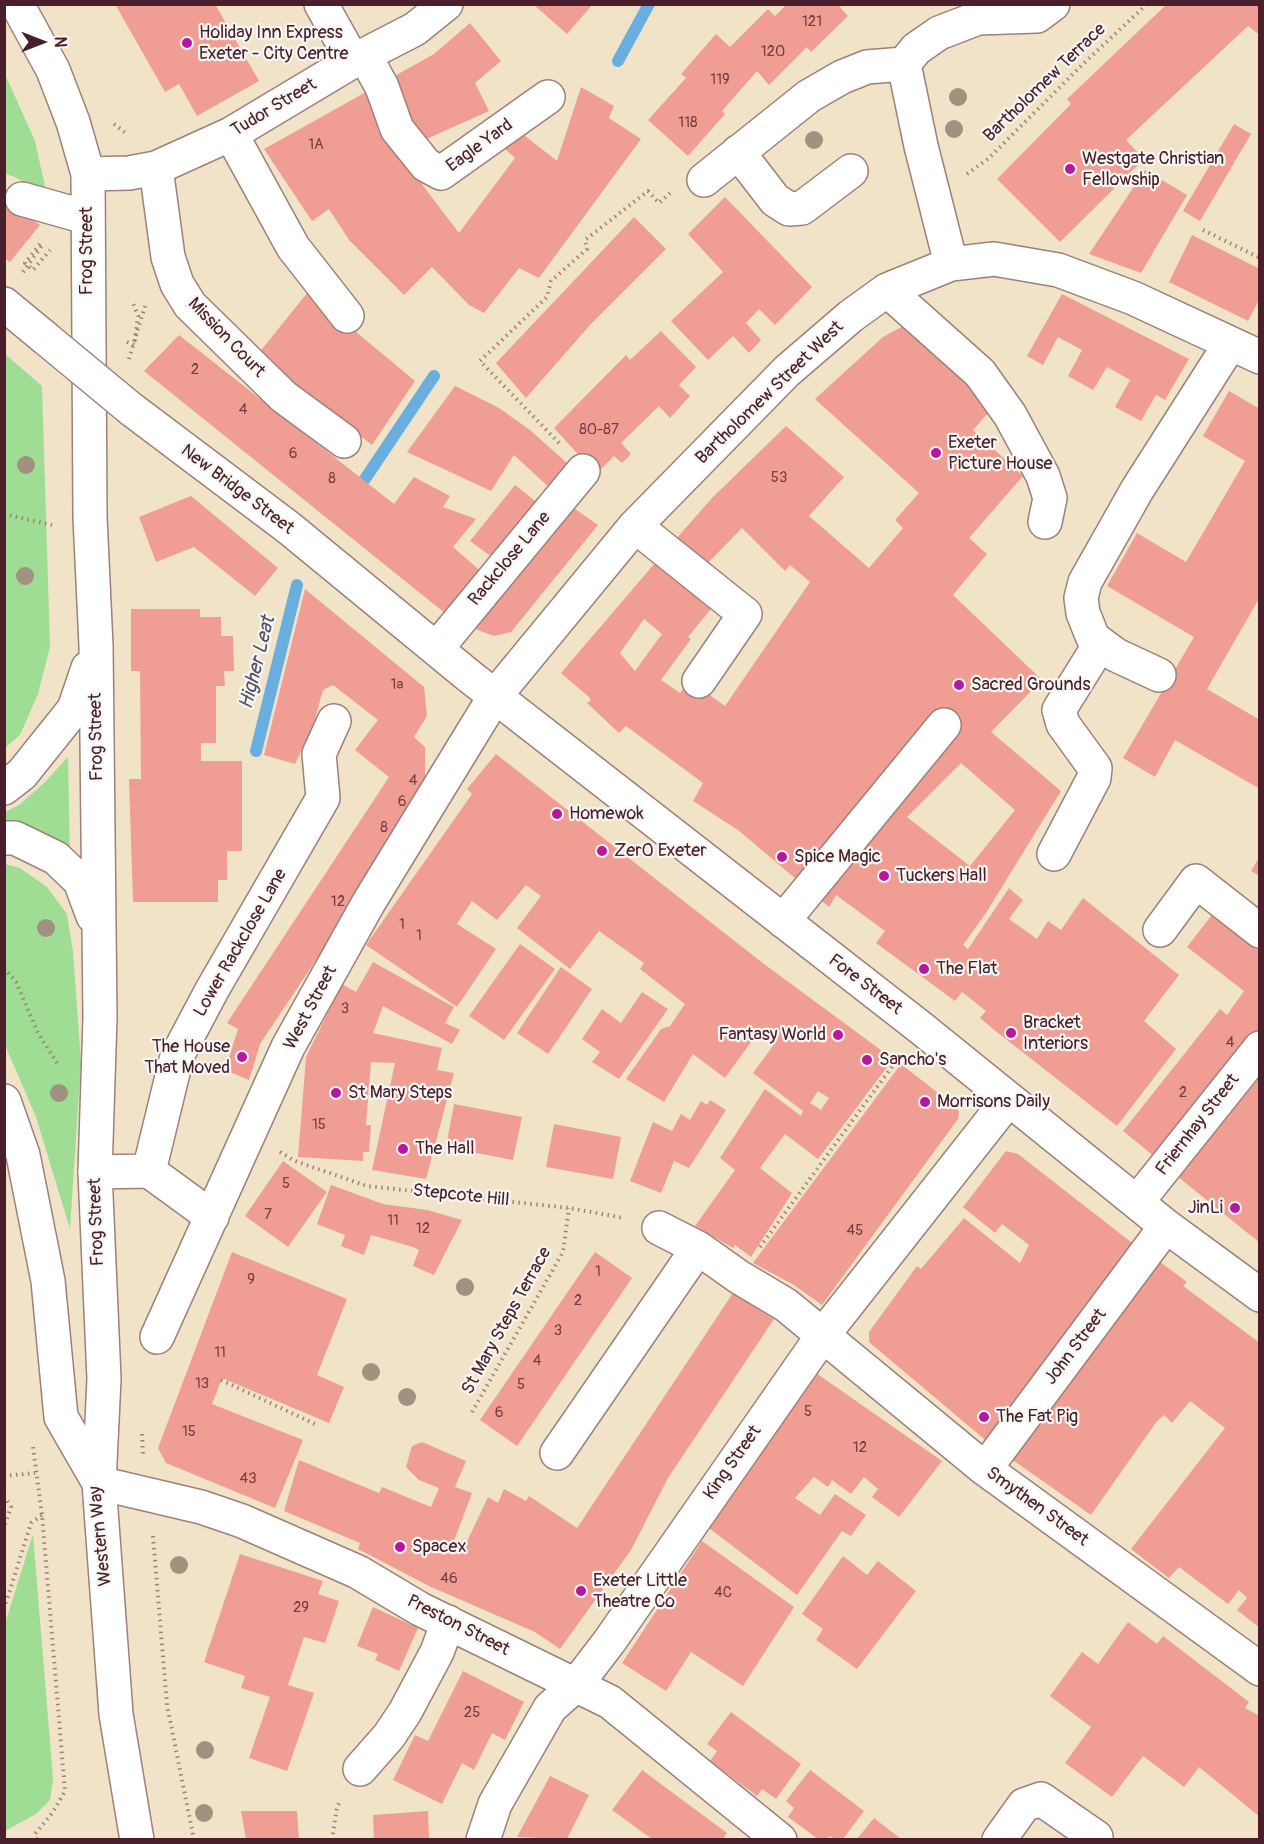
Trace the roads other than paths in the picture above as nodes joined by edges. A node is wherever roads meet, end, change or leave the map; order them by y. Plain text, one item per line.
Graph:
1 (17, 4) edge
2 (321, 4) edge
3 (446, 4) edge
4 (1053, 4) edge
5 (359, 58) junction
6 (904, 64) junction
7 (548, 97) dead end
8 (231, 135) junction
9 (738, 152) junction
10 (156, 168) junction
11 (851, 171) dead end
12 (87, 174) junction
13 (704, 180) dead end
14 (22, 199) dead end
15 (86, 217) junction
16 (951, 264) junction
17 (887, 290) junction
18 (12, 291) edge
19 (347, 316) dead end
20 (1230, 344) junction
21 (1260, 357) edge
22 (344, 441) dead end
23 (583, 471) dead end
24 (1045, 522) dead end
25 (635, 526) junction
26 (1100, 644) junction
27 (96, 646) junction
28 (436, 648) junction
29 (1159, 675) dead end
30 (470, 676) joint
31 (699, 681) dead end
32 (495, 696) junction
33 (334, 721) dead end
34 (944, 725) dead end
35 (4, 788) edge
36 (4, 838) edge
37 (1054, 854) dead end
38 (783, 921) junction
39 (1160, 930) dead end
40 (1260, 931) edge
41 (99, 935) junction
42 (1260, 1048) edge
43 (1008, 1100) junction
44 (4, 1101) edge
45 (149, 1171) junction
46 (95, 1172) junction
47 (1137, 1202) junction
48 (212, 1217) junction
49 (645, 1224) road end
50 (1166, 1226) junction
51 (699, 1248) junction
52 (1260, 1295) edge
53 (823, 1335) junction
54 (157, 1337) dead end
55 (557, 1453) dead end
56 (985, 1469) junction
57 (99, 1483) junction
58 (448, 1622) junction
59 (1260, 1669) edge
60 (576, 1685) junction
61 (360, 1769) dead end
62 (137, 1839) edge
63 (483, 1839) edge
64 (780, 1839) edge
65 (999, 1839) edge
66 (1094, 1839) edge

1 - 12 street, Frog Street
2 - 5 street
3 - 5 street, Tudor Street
4 - 6 street
5 - 7 street, Eagle Yard
5 - 8 street, Tudor Street
6 - 9 street
6 - 16 street
8 - 10 street, Tudor Street
8 - 19 street
9 - 11 street
9 - 13 street
10 - 12 street, Tudor Street
10 - 22 street, Mission Court
12 - 15 street, Frog Street
14 - 15 street
15 - 27 street, Frog Street
16 - 17 street, Bartholomew Street West
16 - 20 street, Bartholomew Street West
17 - 24 street
17 - 25 street, Bartholomew Street West
18 - 28 street, New Bridge Street, bridge
20 - 21 street, Bartholomew Street West
20 - 26 street
23 - 28 street, Rackclose Lane
25 - 31 street
25 - 32 street, Bartholomew Street West
26 - 29 street
26 - 37 street
27 - 35 street
27 - 41 street, Frog Street
28 - 30 street, New Bridge Street
30 - 32 street, Fore Street
32 - 38 street, Fore Street
32 - 48 street, West Street
33 - 45 street, Lower Rackclose Lane
34 - 38 street
36 - 41 street
38 - 43 street, Fore Street
39 - 40 street
41 - 46 street, Frog Street
42 - 47 street, Friernhay Street
43 - 47 street, Fore Street
43 - 53 street, King Street
44 - 57 street, Western Way
45 - 46 street
45 - 48 street
46 - 57 street, Frog Street
47 - 50 street, Fore Street
48 - 54 street, West Street
49 - 51 street
50 - 52 street, Fore Street
50 - 56 street, John Street
51 - 53 street
51 - 55 street
53 - 56 street, Smythen Street
53 - 60 street, King Street
56 - 59 street, Smythen Street
57 - 58 street, Preston Street
57 - 62 street, Western Way
58 - 60 street, Preston Street
58 - 61 street
60 - 63 street, King Street
60 - 64 street, Preston Street
65 - 66 street

